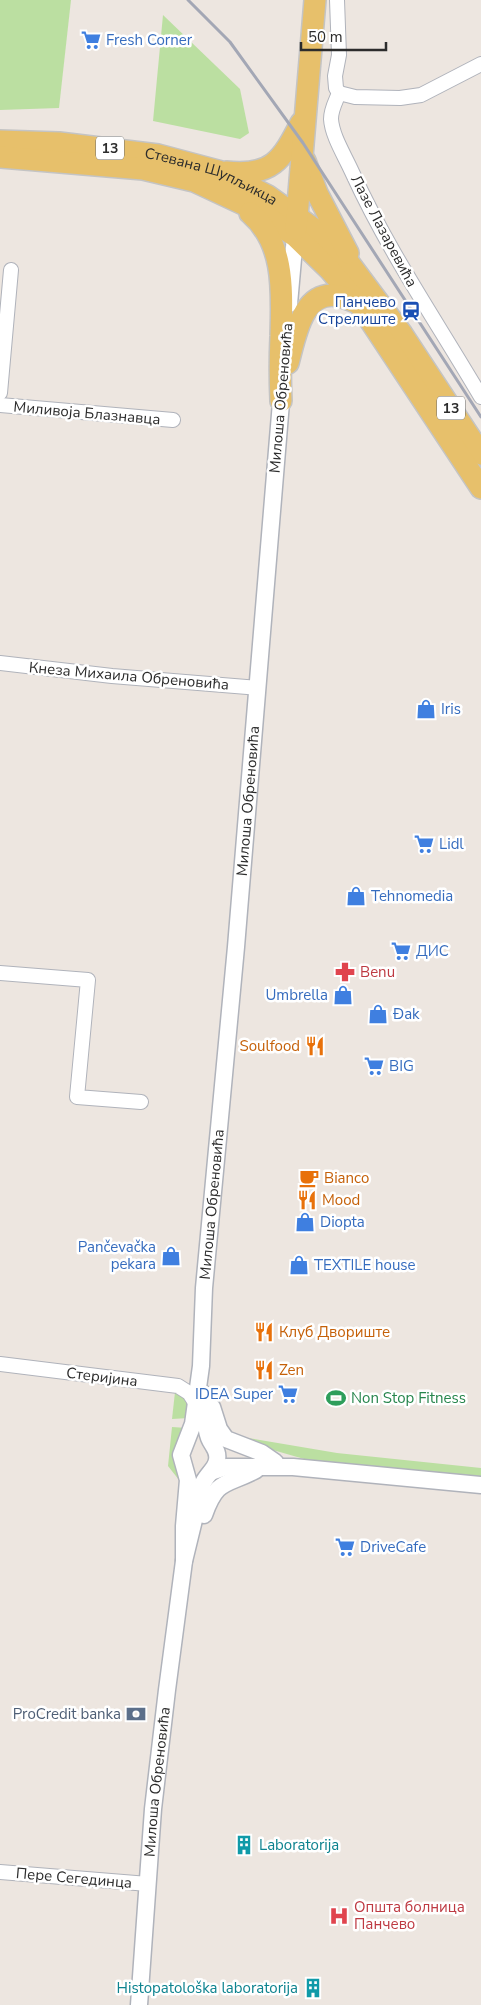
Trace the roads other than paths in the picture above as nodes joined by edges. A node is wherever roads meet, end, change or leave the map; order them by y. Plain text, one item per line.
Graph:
1 (315, 0) edge
2 (337, 0) edge
3 (481, 64) edge
4 (339, 93) junction
5 (304, 117) junction
6 (0, 140) edge
7 (302, 154) junction
8 (0, 157) edge
9 (218, 171) junction
10 (222, 193) junction
11 (296, 226) junction
12 (11, 270) dead end
13 (359, 276) junction
14 (360, 304) junction
15 (282, 392) junction
16 (0, 393) edge
17 (481, 397) edge
18 (0, 405) edge
19 (173, 420) dead end
20 (481, 454) edge
21 (481, 488) edge
22 (0, 663) edge
23 (258, 688) junction
24 (0, 973) edge
25 (141, 1102) dead end
26 (0, 1364) edge
27 (201, 1366) junction
28 (204, 1387) junction
29 (196, 1404) junction
30 (186, 1445) junction
31 (213, 1445) junction
32 (268, 1465) junction
33 (185, 1468) junction
34 (209, 1473) junction
35 (481, 1485) edge
36 (190, 1540) junction
37 (184, 1560) junction
38 (0, 1872) edge
39 (148, 1884) junction
40 (139, 2005) edge

1 - 5 main road
2 - 4 street
3 - 4 street
4 - 17 street, Лазе Лазаревића
5 - 7 main road
5 - 9 main road
6 - 9 main road, Стевана Шупљикца / 13
7 - 11 main road
7 - 13 main road
8 - 10 main road, Стевана Шупљикца / 13
9 - 11 main road, Стевана Шупљикца / 13
10 - 11 main road, Стевана Шупљикца / 13
10 - 15 main road
11 - 13 main road, 13
11 - 14 main road, 13
11 - 15 street, Милоша Обреновића
12 - 16 street
13 - 20 main road, 13
14 - 15 main road
14 - 21 main road, 13
15 - 23 street, Милоша Обреновића
18 - 19 street, Миливоја Блазнавца
22 - 23 street, Кнеза Михаила Обреновића
23 - 27 street, Милоша Обреновића
24 - 25 street
26 - 29 street, Стеријина
27 - 28 street
27 - 29 street
28 - 31 street
28 - 32 street
29 - 30 street
30 - 31 street
30 - 33 street
31 - 32 street
31 - 34 street
32 - 34 street
32 - 35 street
32 - 36 street
33 - 34 street
33 - 37 street
34 - 36 street
36 - 37 street
37 - 39 street, Милоша Обреновића
38 - 39 street, Пере Сегединца
39 - 40 street, Милоша Обреновића

